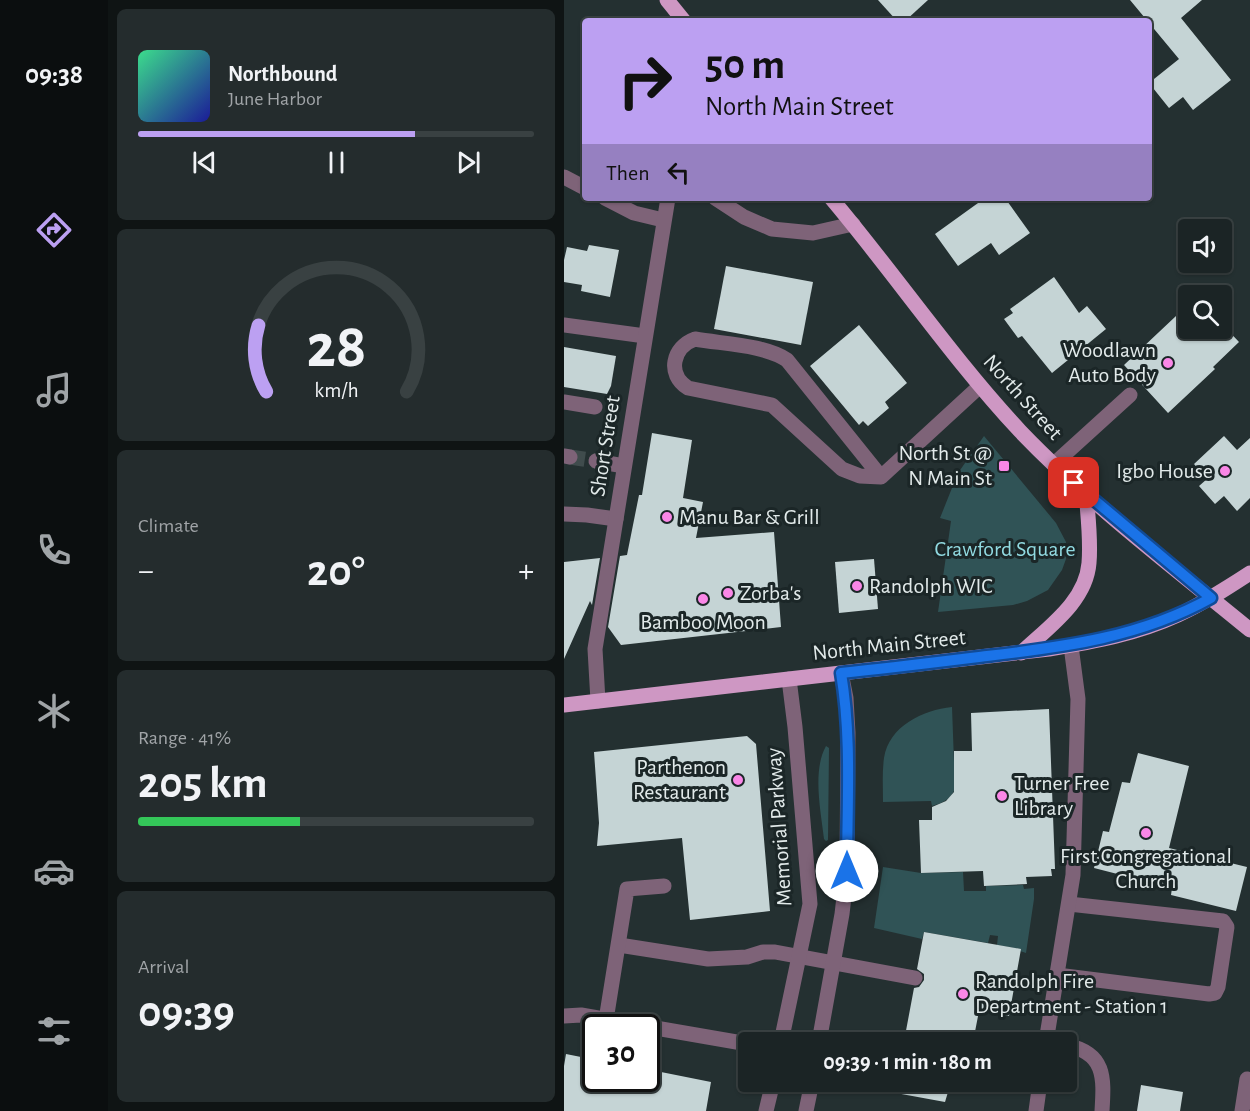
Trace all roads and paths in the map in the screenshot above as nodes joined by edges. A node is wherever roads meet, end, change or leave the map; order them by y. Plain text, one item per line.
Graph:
1 (667, 0) edge
2 (682, 18) edge
3 (564, 177) edge
4 (582, 186) edge
5 (611, 201) edge
6 (667, 201) edge
7 (720, 201) edge
8 (833, 201) edge
9 (663, 220) junction
10 (852, 224) junction
11 (564, 325) edge
12 (645, 336) junction
13 (980, 386) junction
14 (1130, 395) dead end
15 (564, 402) edge
16 (594, 407) dead end
17 (596, 461) tunnel mouth
18 (1054, 464) junction
19 (624, 466) junction
20 (881, 477) junction
21 (1086, 493) junction
22 (564, 514) edge
23 (616, 519) junction
24 (1250, 573) edge
25 (1211, 598) junction
26 (1250, 630) edge
27 (1071, 645) junction
28 (1021, 652) junction
29 (841, 673) junction
30 (789, 679) junction
31 (598, 701) junction
32 (564, 705) edge
33 (664, 886) dead end
34 (1069, 904) junction
35 (619, 945) junction
36 (800, 957) junction
37 (833, 963) junction
38 (1057, 975) junction
39 (915, 978) dead end
40 (607, 1014) edge
41 (582, 1015) edge
42 (564, 1016) edge
43 (660, 1029) edge
44 (783, 1032) edge
45 (821, 1032) edge
46 (1047, 1032) edge
47 (738, 1042) edge
48 (1077, 1049) edge
49 (1247, 1079) dead end
50 (770, 1092) edge
51 (810, 1092) edge
52 (1039, 1092) edge
53 (766, 1111) edge
54 (806, 1111) edge
55 (1036, 1111) edge
56 (1102, 1111) edge
57 (1242, 1111) edge

1 - 2 main road
3 - 4 street
5 - 9 street
6 - 9 street, Short Street
7 - 10 street
8 - 10 main road, North Street
9 - 12 street, Short Street
10 - 13 main road, North Street
11 - 12 street
12 - 19 street, Short Street
13 - 18 main road, North Street
13 - 20 street
14 - 18 street
15 - 16 street
17 - 19 street
18 - 21 main road, North Street
19 - 23 street, Short Street
20 - 20 street
21 - 25 main road, North Street
21 - 28 main road
22 - 23 street
23 - 31 street, Short Street
24 - 25 main road, North Main Street
25 - 26 main road, North Street
25 - 27 main road, North Main Street
27 - 28 main road, North Main Street
27 - 34 street
28 - 29 main road, North Main Street
29 - 30 main road, North Main Street
29 - 37 street
30 - 31 main road, North Main Street
30 - 36 street, Memorial Parkway
31 - 32 main road, North Main Street
33 - 35 street
34 - 38 street
34 - 38 street
35 - 36 street
35 - 40 street
36 - 37 street
36 - 44 street, Memorial Parkway
37 - 39 street
37 - 45 street
38 - 46 street
41 - 42 street
43 - 47 street
48 - 56 street
49 - 57 street
50 - 53 street
51 - 54 street
52 - 55 street

